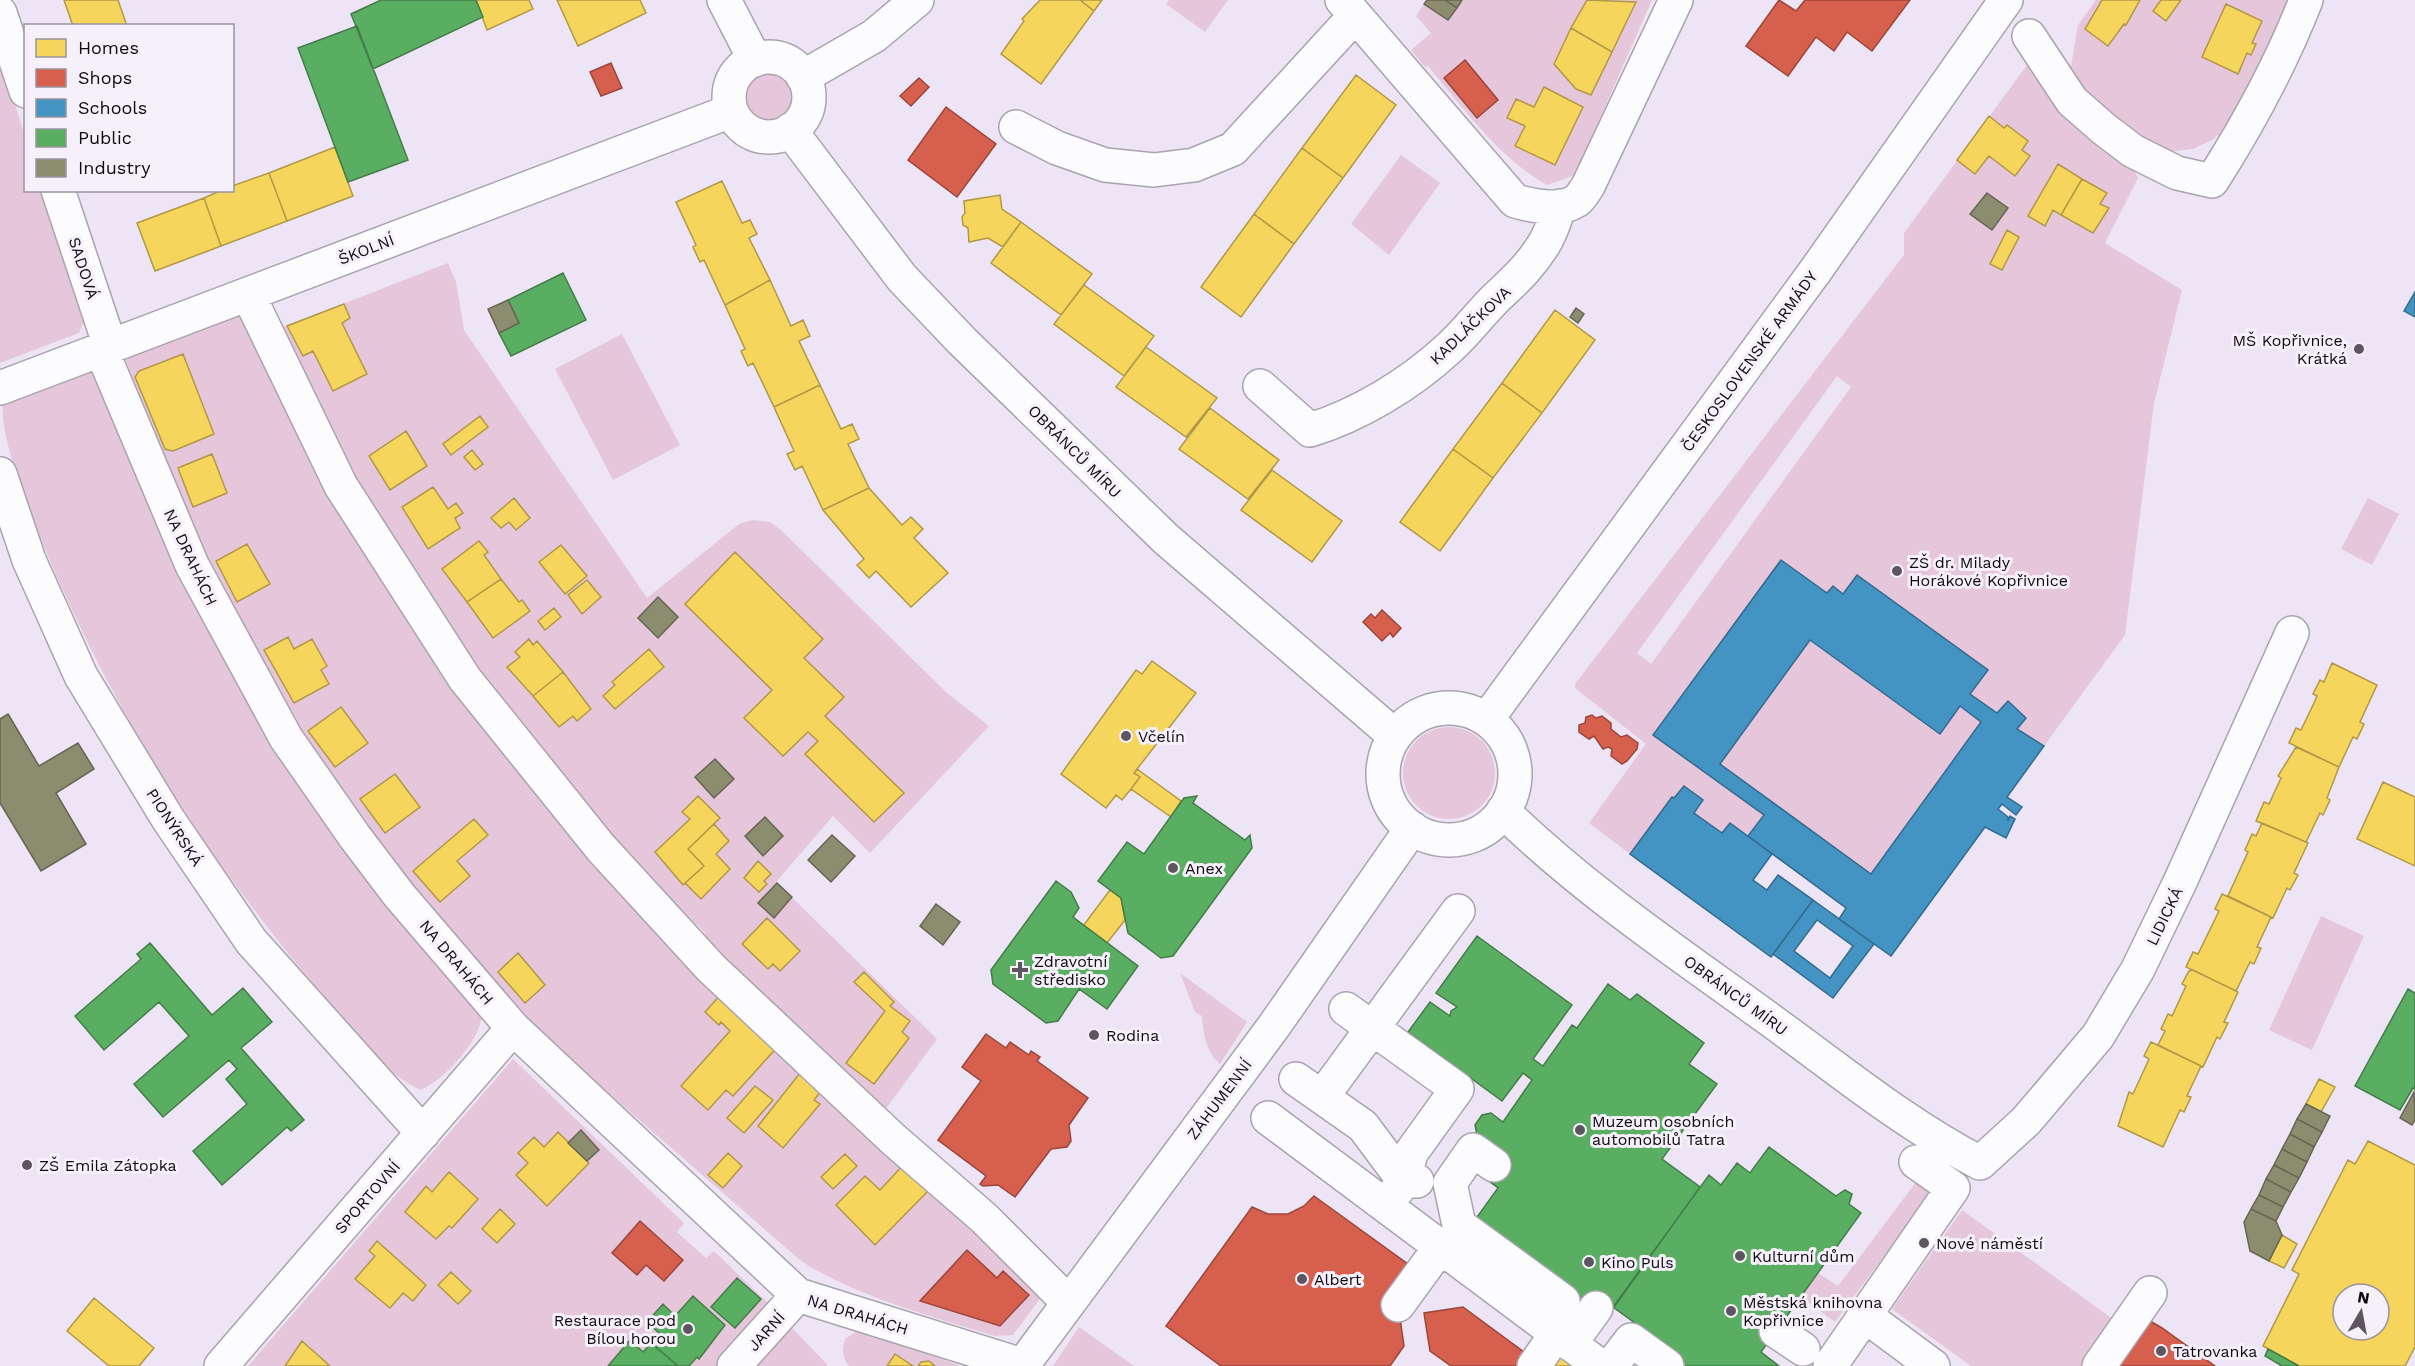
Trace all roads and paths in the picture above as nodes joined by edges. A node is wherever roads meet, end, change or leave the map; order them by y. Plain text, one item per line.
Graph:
1 (724, 0) edge
2 (916, 0) edge
3 (1676, 0) edge
4 (2006, 0) edge
5 (2306, 0) edge
6 (1350, 10) edge
7 (0, 13) edge
8 (2029, 36) dead end
9 (755, 60) junction
10 (803, 77) junction
11 (24, 85) edge
12 (731, 111) junction
13 (1016, 128) dead end
14 (790, 130) junction
15 (59, 192) edge
16 (1560, 206) junction
17 (248, 294) junction
18 (105, 348) junction
19 (1260, 386) dead end
20 (0, 388) edge
21 (0, 474) edge
22 (2292, 633) dead end
23 (1487, 719) junction
24 (1395, 736) junction
25 (1503, 811) junction
26 (1412, 828) junction
27 (1458, 911) dead end
28 (1346, 1009) dead end
29 (1374, 1027) junction
30 (513, 1028) junction
31 (1268, 1118) dead end
32 (423, 1133) junction
33 (1916, 1162) dead end
34 (1980, 1163) joint
35 (1494, 1165) dead end
36 (1419, 1186) junction
37 (1441, 1246) junction
38 (2150, 1293) dead end
39 (798, 1295) junction
40 (1068, 1302) junction
41 (1398, 1305) dead end
42 (1596, 1308) dead end
43 (1864, 1315) junction
44 (1776, 1330) dead end
45 (1563, 1339) junction
46 (1817, 1359) edge
47 (1022, 1365) edge
48 (221, 1366) edge
49 (734, 1366) edge
50 (1534, 1366) edge
51 (1600, 1366) edge
52 (1611, 1366) edge
53 (1667, 1366) edge
54 (1933, 1366) edge
55 (2099, 1366) edge

1 - 9 street
2 - 10 street
3 - 16 street
4 - 23 street, ČESKOSLOVENSKÉ ARMÁDY
5 - 8 street
6 - 13 street
6 - 16 street
7 - 11 street
9 - 10 street
9 - 12 street
10 - 14 street
12 - 14 street
12 - 17 street, ŠKOLNÍ
14 - 24 street, OBRÁNCŮ MÍRU
15 - 18 street, SADOVÁ
16 - 19 street, KADLÁČKOVA
17 - 18 street, ŠKOLNÍ
17 - 40 street
18 - 20 street, ŠKOLNÍ
18 - 30 street, NA DRAHÁCH
21 - 32 street, PIONÝRSKÁ
22 - 34 street, LIDICKÁ
23 - 24 street
23 - 25 street
24 - 26 street
25 - 26 street
25 - 34 street, OBRÁNCŮ MÍRU
26 - 40 street, ZÁHUMENNÍ
27 - 29 street
28 - 29 street
29 - 36 street
29 - 36 street
30 - 32 street, SPORTOVNÍ
30 - 39 street, NA DRAHÁCH
31 - 36 street
32 - 48 street, SPORTOVNÍ
33 - 43 street
35 - 36 street
36 - 37 street
36 - 45 street
37 - 41 street
37 - 45 street
38 - 55 street
39 - 47 street, NA DRAHÁCH
39 - 49 street, JARNÍ
40 - 47 street, ZÁHUMENNÍ
42 - 45 street
43 - 46 street
43 - 54 street
44 - 46 street
45 - 50 street
45 - 51 street
52 - 53 street

